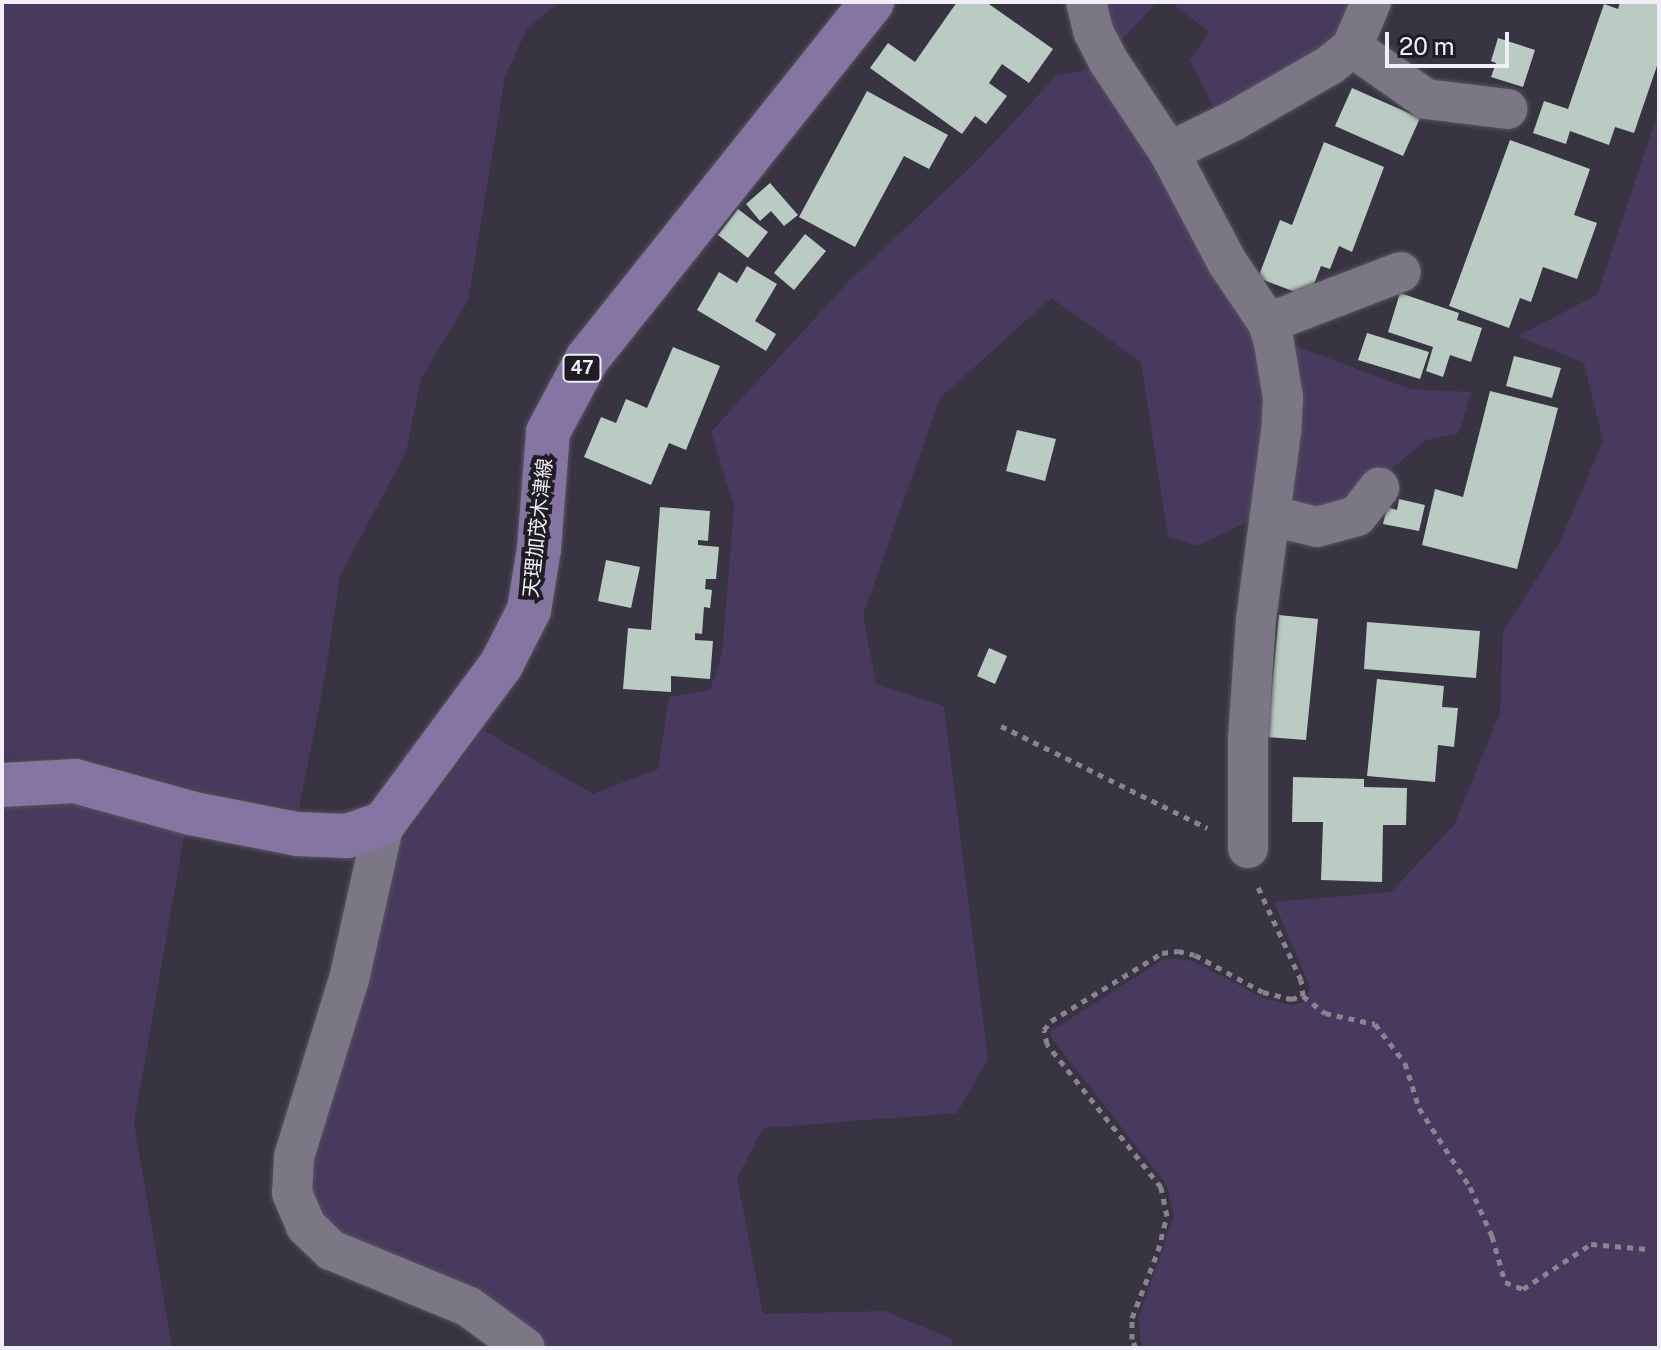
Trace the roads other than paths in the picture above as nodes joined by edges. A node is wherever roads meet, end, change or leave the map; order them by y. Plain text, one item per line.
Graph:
1 (872, 2) edge
2 (1086, 2) edge
3 (1371, 2) edge
4 (1352, 47) junction
5 (1507, 109) dead end
6 (1169, 152) junction
7 (1401, 272) dead end
8 (1268, 323) junction
9 (1379, 488) dead end
10 (1272, 516) junction
11 (2, 785) edge
12 (384, 823) junction
13 (1248, 848) road end
14 (525, 1348) edge

1 - 12 main road, 天理加茂木津線 / 47
2 - 6 street
3 - 4 street
4 - 5 street
4 - 6 street
6 - 8 street
7 - 8 street
8 - 10 street
9 - 10 street
10 - 13 street
11 - 12 main road
12 - 14 street

